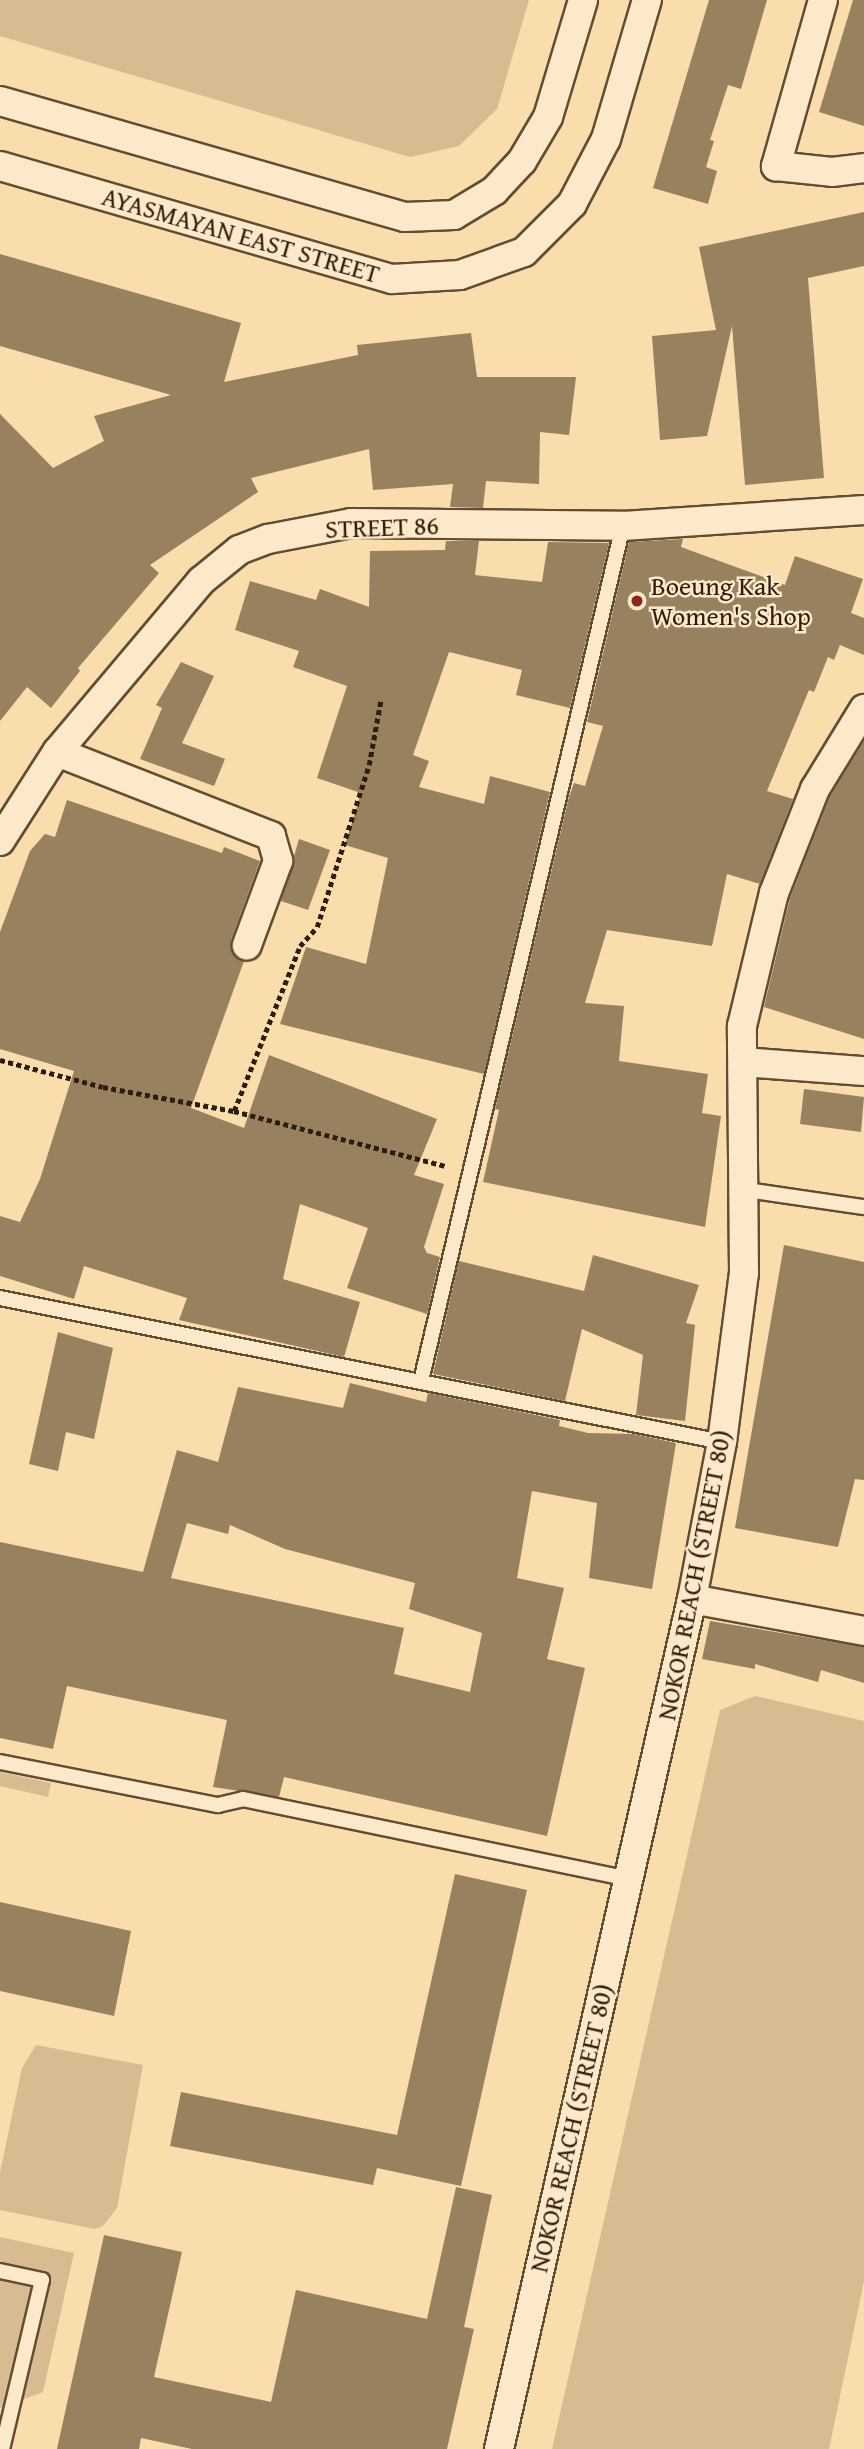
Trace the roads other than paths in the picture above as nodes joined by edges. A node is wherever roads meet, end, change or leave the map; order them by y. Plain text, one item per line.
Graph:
1 (583, 0) edge
2 (647, 0) edge
3 (823, 0) edge
4 (0, 100) edge
5 (0, 166) edge
6 (864, 168) edge
7 (864, 510) edge
8 (623, 526) junction
9 (864, 709) edge
10 (57, 752) junction
11 (0, 841) edge
12 (247, 945) dead end
13 (743, 1062) junction
14 (864, 1071) edge
15 (740, 1189) junction
16 (864, 1208) edge
17 (0, 1298) edge
18 (421, 1381) junction
19 (722, 1442) junction
20 (692, 1599) junction
21 (864, 1631) edge
22 (0, 1762) edge
23 (628, 1880) junction
24 (0, 2271) edge
25 (2, 2449) edge
26 (499, 2449) edge

1 - 4 street
2 - 5 street, AYASMAYAN EAST STREET
3 - 6 street
7 - 8 street, STREET 86
8 - 10 street, STREET 86
8 - 18 lane
9 - 13 street, NOKOR REACH (STREET 80)
10 - 11 street, STREET 86
10 - 12 street
13 - 14 street
13 - 15 street, NOKOR REACH (STREET 80)
15 - 16 lane
15 - 19 street, NOKOR REACH (STREET 80)
17 - 18 lane
18 - 19 lane
19 - 20 street, NOKOR REACH (STREET 80)
20 - 21 street
20 - 23 street, NOKOR REACH (STREET 80)
22 - 23 lane
23 - 26 street, NOKOR REACH (STREET 80)
24 - 25 lane

